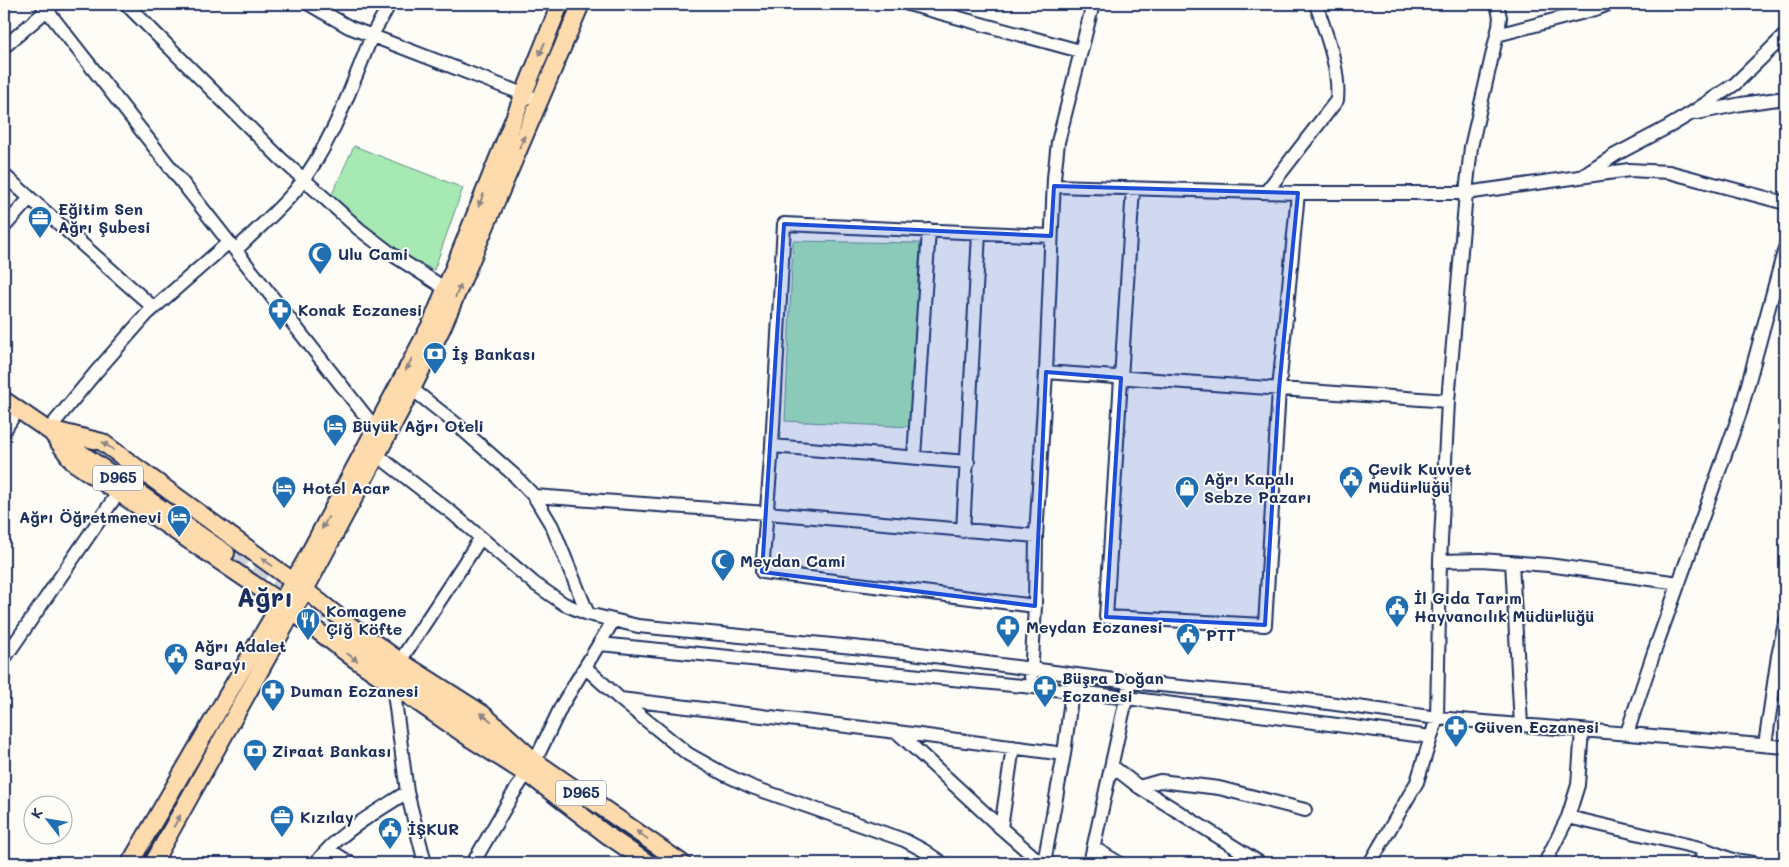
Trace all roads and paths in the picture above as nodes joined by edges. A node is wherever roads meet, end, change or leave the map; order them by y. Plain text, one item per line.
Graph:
1 (126, 4) edge
2 (309, 4) edge
3 (389, 4) edge
4 (560, 4) edge
5 (581, 4) edge
6 (908, 4) edge
7 (1093, 4) edge
8 (1316, 4) edge
9 (1497, 4) edge
10 (1608, 4) edge
11 (47, 5) edge
12 (927, 6) edge
13 (1497, 35) junction
14 (1785, 35) edge
15 (372, 36) junction
16 (4, 47) edge
17 (1080, 51) junction
18 (524, 94) junction
19 (1785, 98) edge
20 (540, 102) junction
21 (1690, 114) junction
22 (4, 175) edge
23 (304, 178) junction
24 (1580, 178) junction
25 (1054, 186) junction
26 (1133, 188) junction
27 (1266, 192) junction
28 (1298, 193) junction
29 (1466, 193) junction
30 (30, 198) junction
31 (1785, 202) edge
32 (4, 227) edge
33 (929, 230) junction
34 (979, 233) junction
35 (1051, 236) junction
36 (232, 246) junction
37 (1785, 248) edge
38 (446, 288) junction
39 (154, 308) junction
40 (1046, 372) junction
41 (1121, 378) junction
42 (412, 389) junction
43 (1279, 389) junction
44 (4, 400) edge
45 (1448, 401) junction
46 (18, 409) junction
47 (375, 428) junction
48 (49, 429) junction
49 (4, 431) edge
50 (772, 446) junction
51 (377, 455) junction
52 (914, 457) junction
53 (968, 462) junction
54 (118, 493) junction
55 (534, 496) junction
56 (767, 512) junction
57 (963, 531) junction
58 (1036, 536) junction
59 (480, 538) junction
60 (232, 557) tunnel mouth
61 (1440, 561) junction
62 (1512, 562) junction
63 (1679, 583) junction
64 (299, 585) junction
65 (1035, 606) junction
66 (286, 607) junction
67 (588, 614) junction
68 (613, 621) junction
69 (1785, 624) edge
70 (341, 634) tunnel mouth
71 (600, 644) junction
72 (5, 656) edge
73 (400, 661) junction
74 (586, 668) junction
75 (1032, 670) junction
76 (1074, 675) junction
77 (1129, 682) junction
78 (393, 685) junction
79 (1031, 687) junction
80 (1072, 691) junction
81 (1126, 698) junction
82 (620, 699) junction
83 (1437, 718) junction
84 (1522, 725) junction
85 (1582, 730) junction
86 (898, 732) junction
87 (1627, 733) junction
88 (1431, 737) junction
89 (1765, 745) junction
90 (1785, 747) edge
91 (1014, 748) junction
92 (1064, 754) junction
93 (1112, 766) junction
94 (531, 767) junction
95 (1139, 787) junction
96 (407, 792) junction
97 (1305, 810) dead end
98 (1568, 817) junction
99 (1001, 828) junction
100 (1094, 848) junction
101 (328, 849) junction
102 (1704, 849) junction
103 (130, 863) edge
104 (153, 863) edge
105 (316, 863) edge
106 (350, 863) edge
107 (424, 863) edge
108 (473, 863) edge
109 (648, 863) edge
110 (682, 863) edge
111 (942, 863) edge
112 (1043, 863) edge
113 (1090, 863) edge
114 (1118, 863) edge
115 (1260, 863) edge
116 (1370, 863) edge
117 (1544, 863) edge
118 (1700, 863) edge
119 (1754, 863) edge

1 - 23 street
2 - 15 street
3 - 15 street
4 -> 18 main road
5 - 20 main road
6 - 12 street
7 - 17 street
8 - 27 street
9 - 13 street
10 - 13 street
11 - 16 street
11 - 36 street
12 - 17 street
13 - 29 street
14 - 21 street
15 - 18 street
15 - 23 street
17 - 25 street
18 - 20 street
18 -> 38 main road
19 - 21 street
42 -> 20 main road
21 - 24 street
22 - 30 street
23 - 36 street
23 - 38 street
24 - 29 street
24 - 31 street
25 - 26 street
25 - 35 street
26 - 27 street
26 - 41 street
27 - 28 street
28 - 29 street
28 - 43 street
29 - 45 street
30 - 32 street
30 - 39 street
33 - 34 street
33 - 50 street
33 - 52 street
34 - 35 street
34 - 53 street
35 - 40 street
36 - 39 street
36 - 47 street
37 - 63 street
38 -> 47 main road
39 - 48 street
40 - 41 street
40 - 58 street
41 - 43 street
41 - 43 street
42 - 51 main road
42 - 55 street
43 - 45 street
44 - 46 main road, D965
45 - 61 street
46 - 48 main road, D965
46 - 49 street
47 -> 64 main road
48 - 54 main road
48 - 60 main road, D965
64 -> 48 main road
50 - 52 street
50 - 56 street
51 - 59 street
51 - 64 main road
52 - 53 street
53 - 57 street
54 - 66 main road
54 - 72 street
55 - 56 street
55 - 67 street
56 - 57 street
56 - 65 street
57 - 58 street
58 - 65 street
59 - 67 street
59 - 73 street
61 - 62 street
61 - 83 street
62 - 63 street
62 - 84 street
63 - 87 street
64 - 66 main road
64 - 73 main road
65 - 75 street
66 -> 78 main road
66 - 103 main road
104 -> 66 main road
67 - 68 street
68 - 71 street
68 - 75 street
69 - 89 street
70 - 94 main road, D965
71 - 74 street
71 - 79 street
94 -> 73 main road
74 - 82 street
74 - 94 street
75 - 76 street
75 - 79 street
76 - 77 street
76 - 80 street
77 - 81 street
77 - 83 street
78 - 94 main road
78 - 96 street
79 - 80 street
80 - 81 street
80 - 92 street
81 - 88 street
81 - 93 street
82 - 86 street
82 - 111 street
83 - 84 street
83 - 88 street
84 - 85 street
85 - 87 street
85 - 98 street
86 - 91 street
86 - 99 street
87 - 89 street
88 - 116 street
89 - 90 street
91 - 92 street
91 - 99 street
92 - 112 street
93 - 95 street
93 - 100 street
94 - 108 street
94 - 109 main road, D965
110 -> 94 main road, D965
95 - 97 street
95 - 115 street
96 - 101 street
96 - 107 street
98 - 102 street
98 - 117 street
99 - 112 street
100 - 113 street
100 - 114 street
101 - 105 street
101 - 106 street
102 - 118 street
102 - 119 street

